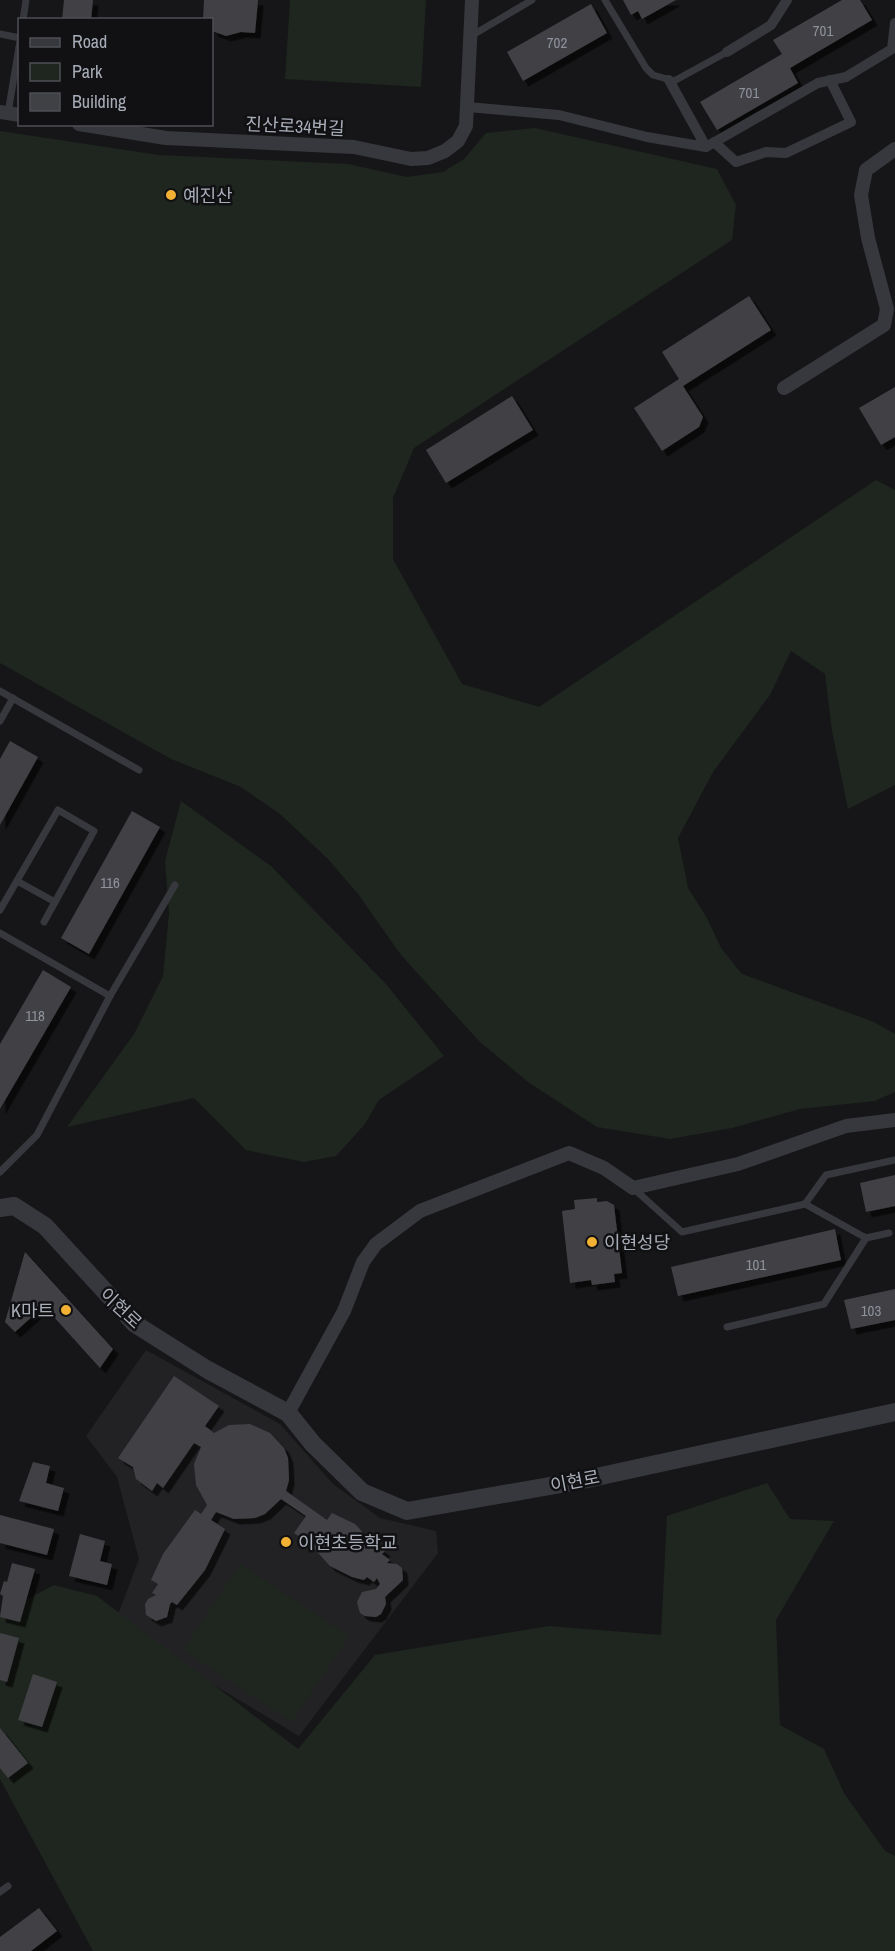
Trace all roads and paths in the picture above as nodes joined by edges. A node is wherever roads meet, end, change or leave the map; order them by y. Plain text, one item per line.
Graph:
1 (26, 0) edge
2 (472, 0) edge
3 (532, 0) edge
4 (605, 0) edge
5 (787, 0) edge
6 (23, 18) edge
7 (895, 23) edge
8 (0, 34) edge
9 (471, 36) junction
10 (18, 38) edge
11 (18, 52) edge
12 (728, 52) joint
13 (669, 80) junction
14 (830, 80) junction
15 (469, 102) junction
16 (9, 113) edge
17 (91, 126) edge
18 (710, 145) junction
19 (895, 149) edge
20 (891, 309) edge
21 (784, 388) dead end
22 (0, 691) edge
23 (13, 698) junction
24 (0, 721) edge
25 (139, 770) dead end
26 (17, 881) junction
27 (175, 885) dead end
28 (55, 902) junction
29 (0, 910) edge
30 (44, 922) dead end
31 (0, 933) edge
32 (110, 996) junction
33 (895, 1120) edge
34 (895, 1160) edge
35 (0, 1172) edge
36 (633, 1188) junction
37 (805, 1204) junction
38 (0, 1208) edge
39 (889, 1233) dead end
40 (866, 1238) junction
41 (727, 1327) dead end
42 (895, 1412) edge
43 (288, 1413) junction
44 (8, 1886) dead end
45 (0, 1892) edge

1 - 6 lane
2 - 9 street, 진산로34번길
3 - 9 lane
4 - 13 lane
5 - 12 street
7 - 14 street
8 - 10 lane
9 - 15 street, 진산로34번길
11 - 16 lane
12 - 13 lane
13 - 18 street
14 - 18 street
14 - 18 street
15 - 17 street, 진산로34번길
15 - 18 street
19 - 20 street
20 - 21 street
22 - 23 lane
23 - 24 lane
23 - 25 lane
26 - 28 lane
26 - 28 lane
26 - 29 lane
27 - 32 lane
28 - 30 lane
31 - 32 lane
32 - 35 lane
33 - 36 street
34 - 37 lane
36 - 37 lane
36 - 43 street
37 - 40 lane
38 - 43 street, 이현로
39 - 40 lane
40 - 41 lane
42 - 43 street, 이현로
44 - 45 lane

